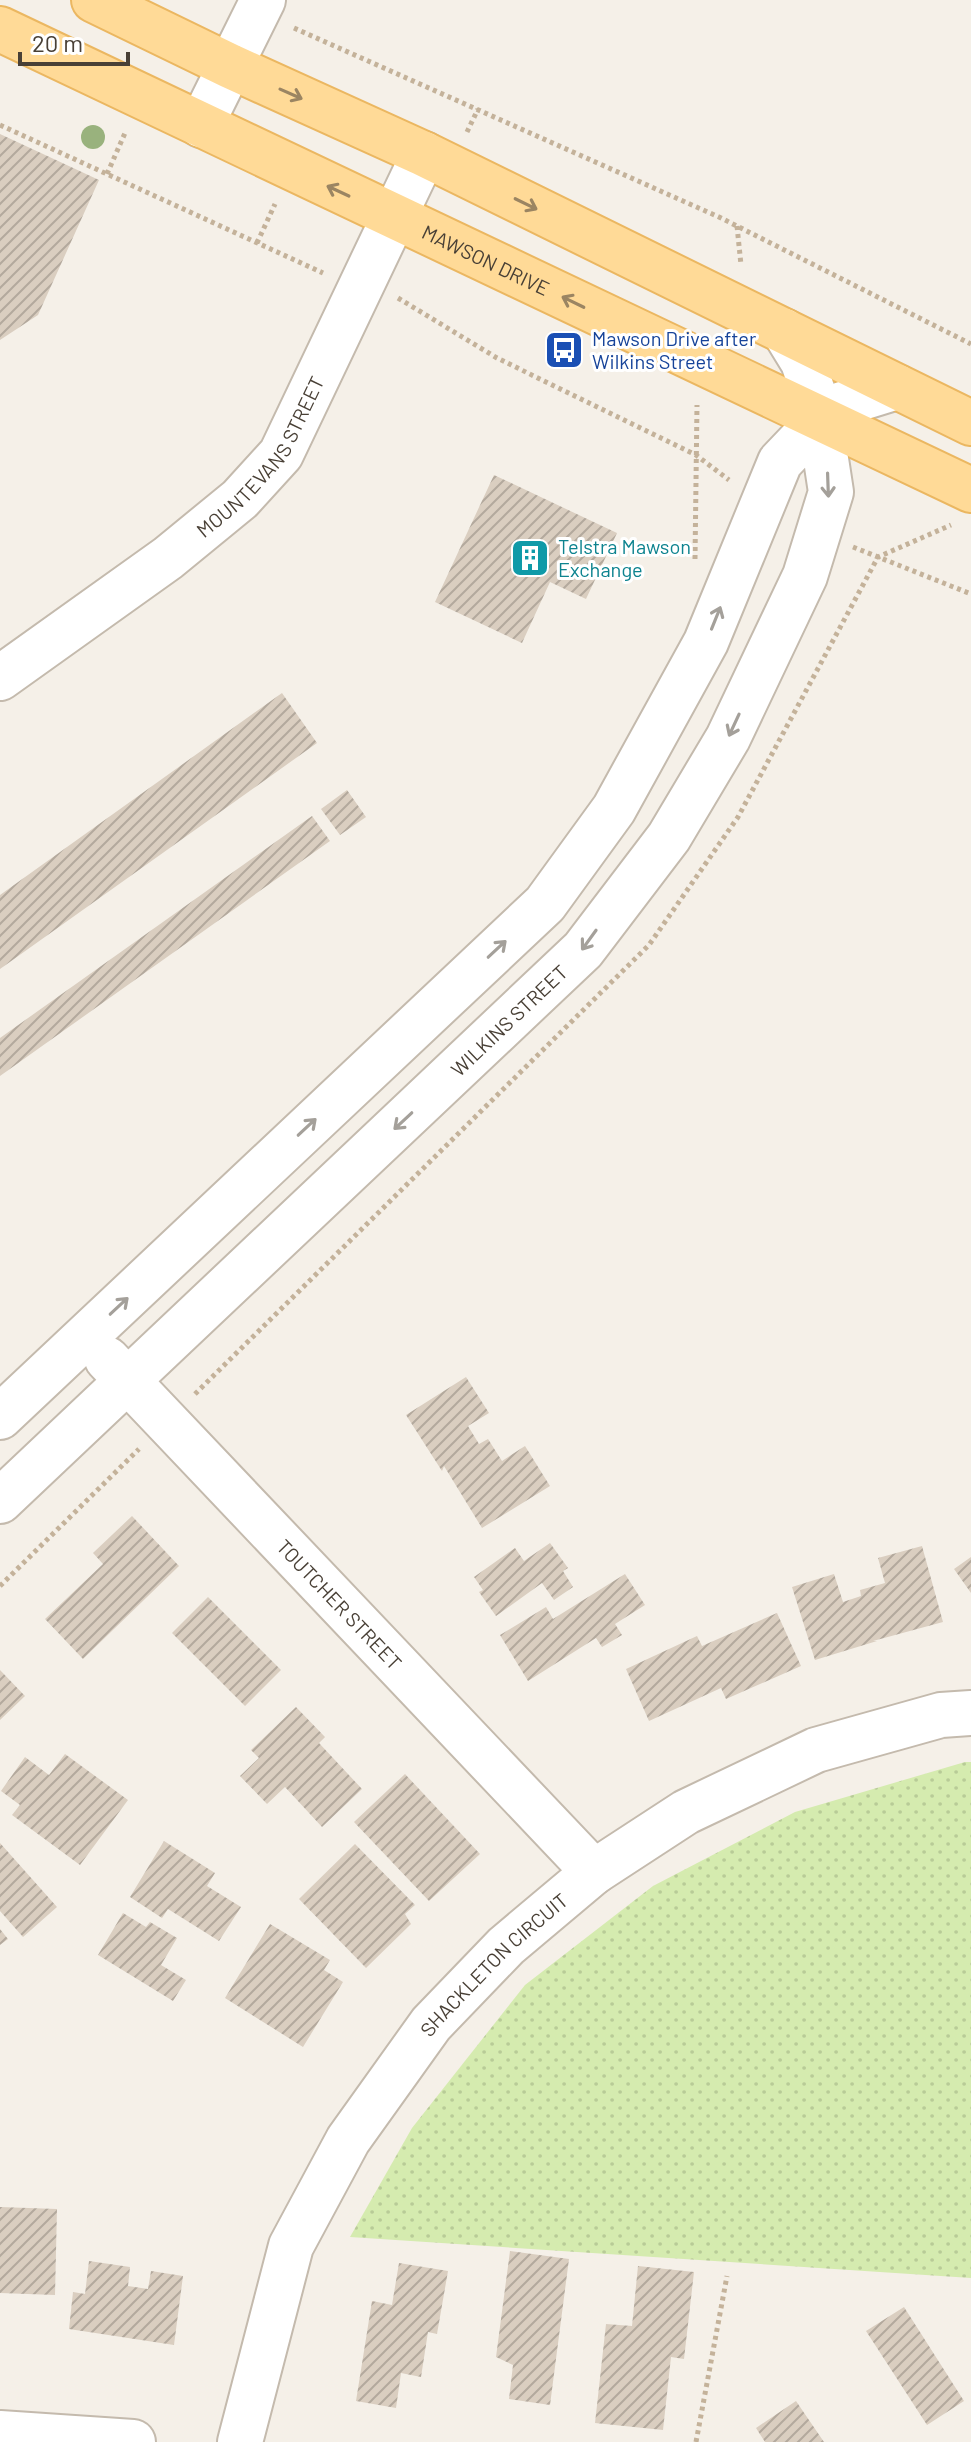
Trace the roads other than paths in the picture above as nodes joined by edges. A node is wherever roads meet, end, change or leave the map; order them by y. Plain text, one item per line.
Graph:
1 (94, 0) edge
2 (260, 5) edge
3 (0, 29) edge
4 (230, 66) junction
5 (201, 125) junction
6 (424, 154) junction
7 (394, 217) junction
8 (784, 331) junction
9 (897, 387) junction
10 (820, 420) junction
11 (971, 423) edge
12 (971, 490) edge
13 (0, 678) edge
14 (86, 1337) junction
15 (128, 1381) junction
16 (0, 1417) edge
17 (0, 1501) edge
18 (971, 1713) edge
19 (594, 1872) junction
20 (0, 2433) edge
21 (133, 2442) edge
22 (240, 2442) edge

1 - 4 main road
2 - 4 street
3 - 5 main road, MAWSON DRIVE
4 - 5 street
4 -> 6 main road
7 -> 5 main road, MAWSON DRIVE
6 - 7 street, MOUNTEVANS STREET
6 -> 8 main road
10 -> 7 main road, MAWSON DRIVE
7 - 13 street, MOUNTEVANS STREET
8 - 9 main road
8 - 10 street, WILKINS STREET
9 - 10 street
9 - 11 main road
10 - 12 main road, MAWSON DRIVE
14 -> 10 street
10 -> 15 street, WILKINS STREET
14 - 15 street, TOUTCHER STREET
14 - 16 street
15 - 17 street, WILKINS STREET
15 - 19 street, TOUTCHER STREET
18 - 19 street, SHACKLETON CIRCUIT
19 - 22 street, SHACKLETON CIRCUIT
20 - 21 street

